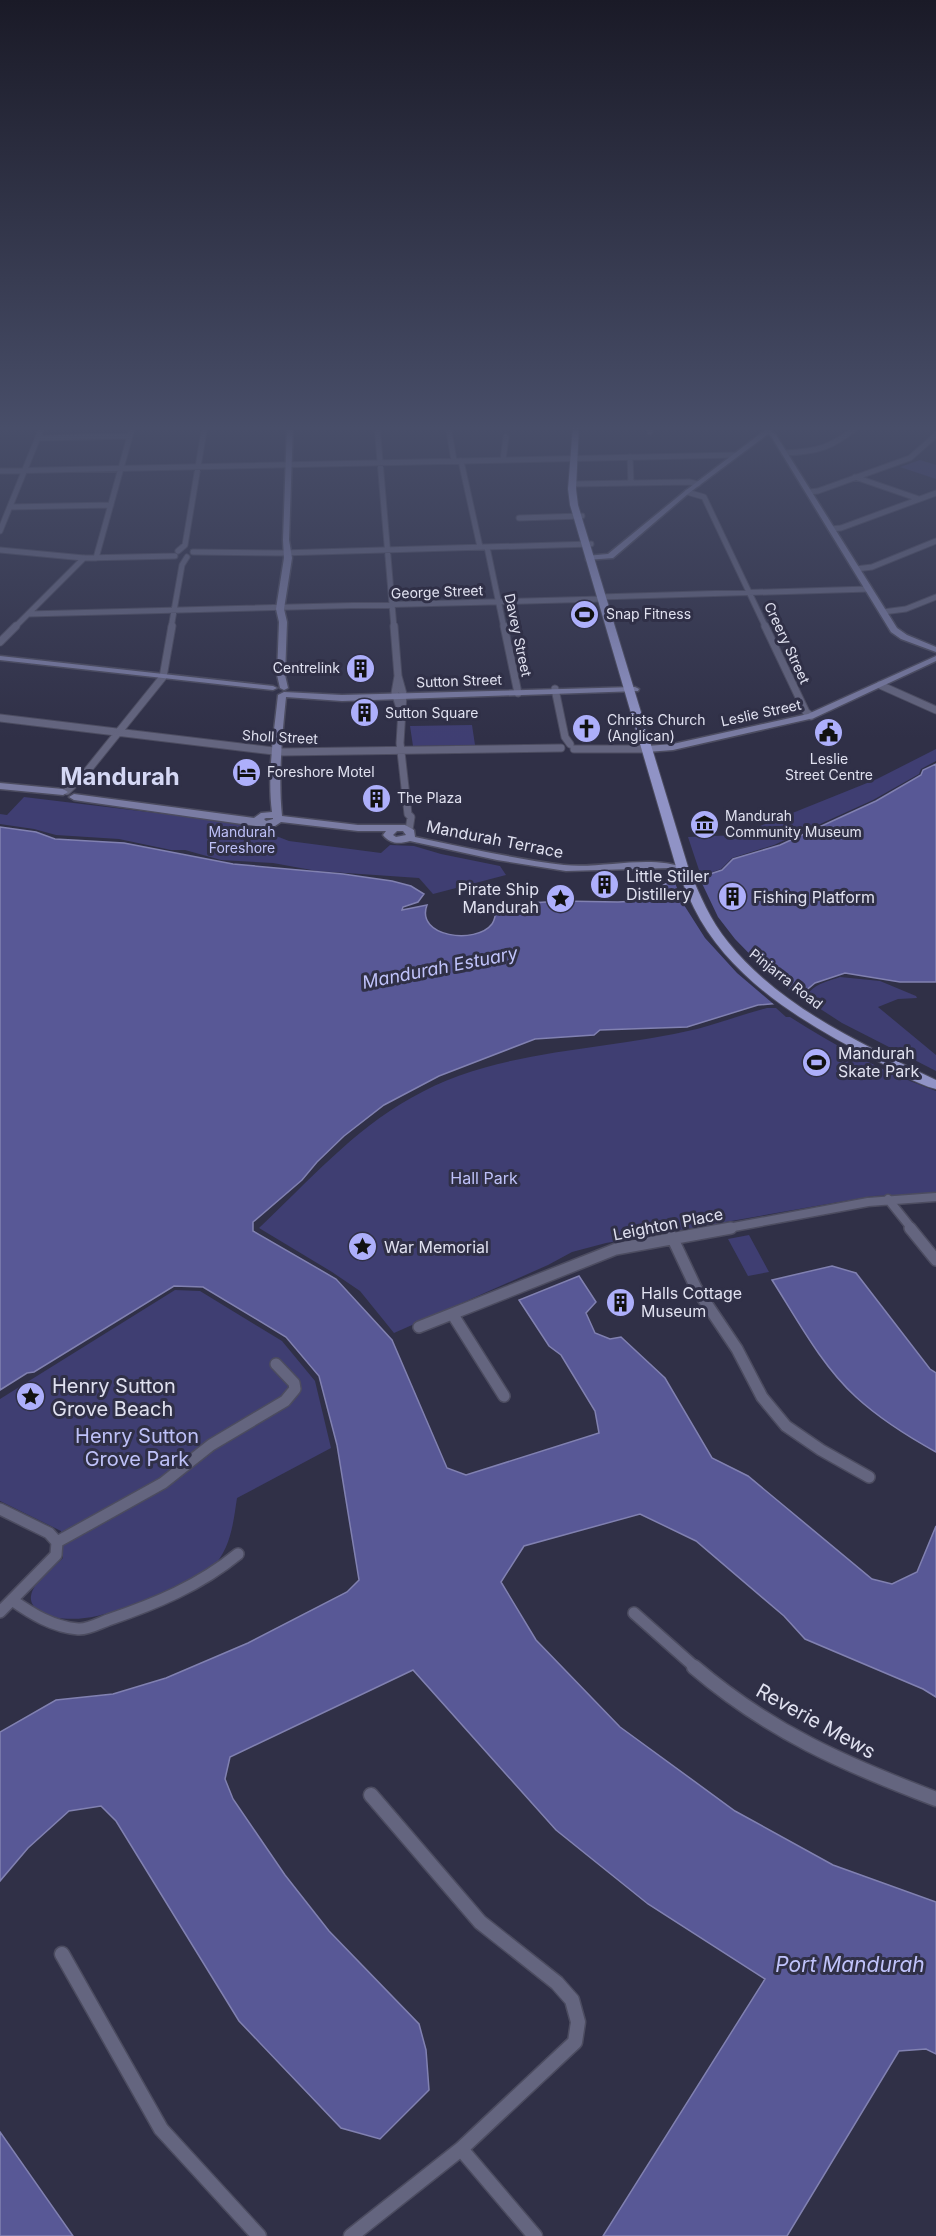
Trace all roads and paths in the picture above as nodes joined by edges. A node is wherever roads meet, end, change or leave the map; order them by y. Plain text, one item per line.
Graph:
1 (104, 529) edge
2 (191, 529) edge
3 (286, 529) edge
4 (385, 529) edge
5 (476, 529) edge
6 (584, 529) edge
7 (642, 529) edge
8 (720, 529) edge
9 (831, 529) edge
10 (936, 541) edge
11 (588, 544) junction
12 (480, 547) junction
13 (487, 547) junction
14 (387, 549) junction
15 (0, 550) edge
16 (189, 552) junction
17 (285, 552) junction
18 (178, 556) junction
19 (84, 558) junction
20 (96, 558) junction
21 (592, 558) junction
22 (856, 569) junction
23 (869, 589) junction
24 (750, 592) junction
25 (603, 597) junction
26 (936, 597) edge
27 (498, 602) junction
28 (392, 605) junction
29 (284, 607) junction
30 (174, 611) junction
31 (883, 612) junction
32 (28, 614) junction
33 (0, 642) edge
34 (936, 650) edge
35 (0, 659) edge
36 (936, 660) edge
37 (162, 678) junction
38 (880, 685) junction
39 (631, 687) junction
40 (556, 690) junction
41 (279, 691) junction
42 (518, 691) junction
43 (400, 695) junction
44 (936, 710) edge
45 (811, 716) junction
46 (0, 718) edge
47 (118, 733) junction
48 (568, 745) junction
49 (650, 747) junction
50 (404, 751) junction
51 (276, 752) junction
52 (0, 788) edge
53 (70, 794) junction
54 (275, 801) junction
55 (262, 817) junction
56 (277, 819) junction
57 (400, 832) junction
58 (687, 874) junction
59 (801, 1009) junction
60 (936, 1077) edge
61 (936, 1085) edge
62 (936, 1197) edge
63 (888, 1199) junction
64 (672, 1237) junction
65 (936, 1260) edge
66 (453, 1315) junction
67 (419, 1327) dead end
68 (276, 1364) dead end
69 (504, 1396) dead end
70 (869, 1477) dead end
71 (0, 1509) edge
72 (57, 1542) junction
73 (238, 1554) dead end
74 (12, 1600) junction
75 (0, 1612) edge
76 (634, 1613) dead end
77 (371, 1795) dead end
78 (936, 1799) edge
79 (62, 1954) dead end
80 (461, 2149) junction
81 (259, 2236) edge
82 (351, 2236) edge
83 (535, 2236) edge

1 - 20 street
2 - 16 street
3 - 17 street
4 - 14 street
5 - 12 street
6 - 11 main road, Pinjarra Road
7 - 21 street
8 - 24 street, Creery Street
9 - 22 street
10 - 22 street
11 - 13 street
11 - 21 main road, Pinjarra Road
12 - 13 street
12 - 14 street
13 - 27 street, Davey Street
14 - 17 street
14 - 28 street
15 - 19 street
16 - 17 street
16 - 18 street
16 - 18 street
17 - 29 street
18 - 20 street
18 - 30 street
19 - 20 street
19 - 32 street
21 - 25 main road, Pinjarra Road
22 - 23 street
23 - 24 street, George Street
23 - 31 street
24 - 25 street, George Street
24 - 45 street, Creery Street
25 - 27 street, George Street
25 - 39 main road, Pinjarra Road
26 - 31 street
27 - 28 street, George Street
27 - 42 street, Davey Street
28 - 29 street, George Street
28 - 43 street
29 - 30 street, George Street
29 - 41 street
30 - 32 street, George Street
30 - 37 street
31 - 34 street
32 - 33 street
35 - 37 street, Sutton Street
36 - 38 street, Leslie Street
37 - 41 street, Sutton Street
37 - 47 street
38 - 44 street
38 - 45 street, Leslie Street
39 - 40 street, Sutton Street
39 - 49 main road, Pinjarra Road
40 - 42 street, Sutton Street
40 - 48 street
41 - 43 street, Sutton Street
41 - 51 street
42 - 43 street, Sutton Street
43 - 50 street
45 - 49 street, Leslie Street
46 - 47 street, Sholl Street
47 - 51 street, Sholl Street
47 - 53 street
48 - 49 street, Sholl Street
48 - 50 street, Sholl Street
49 - 58 main road, Pinjarra Road
50 - 51 street, Sholl Street
50 - 57 street
51 - 54 street
52 - 53 street
53 - 55 street
54 - 55 street
54 - 56 street
55 - 56 street, Mandurah Terrace
56 - 57 street, Mandurah Terrace
57 - 58 street, Mandurah Terrace
58 - 59 main road, Pinjarra Road
59 - 60 main road, Pinjarra Road
59 - 61 main road, Pinjarra Road
62 - 63 street, Leighton Place
63 - 64 street, Leighton Place
63 - 65 street
64 - 66 street, Leighton Place
64 - 70 street
66 - 67 street, Leighton Place
66 - 69 street
68 - 72 street
71 - 72 street
72 - 74 street
73 - 74 street
74 - 75 street
76 - 78 street, Reverie Mews
77 - 80 street
79 - 81 street
80 - 82 street
80 - 83 street

